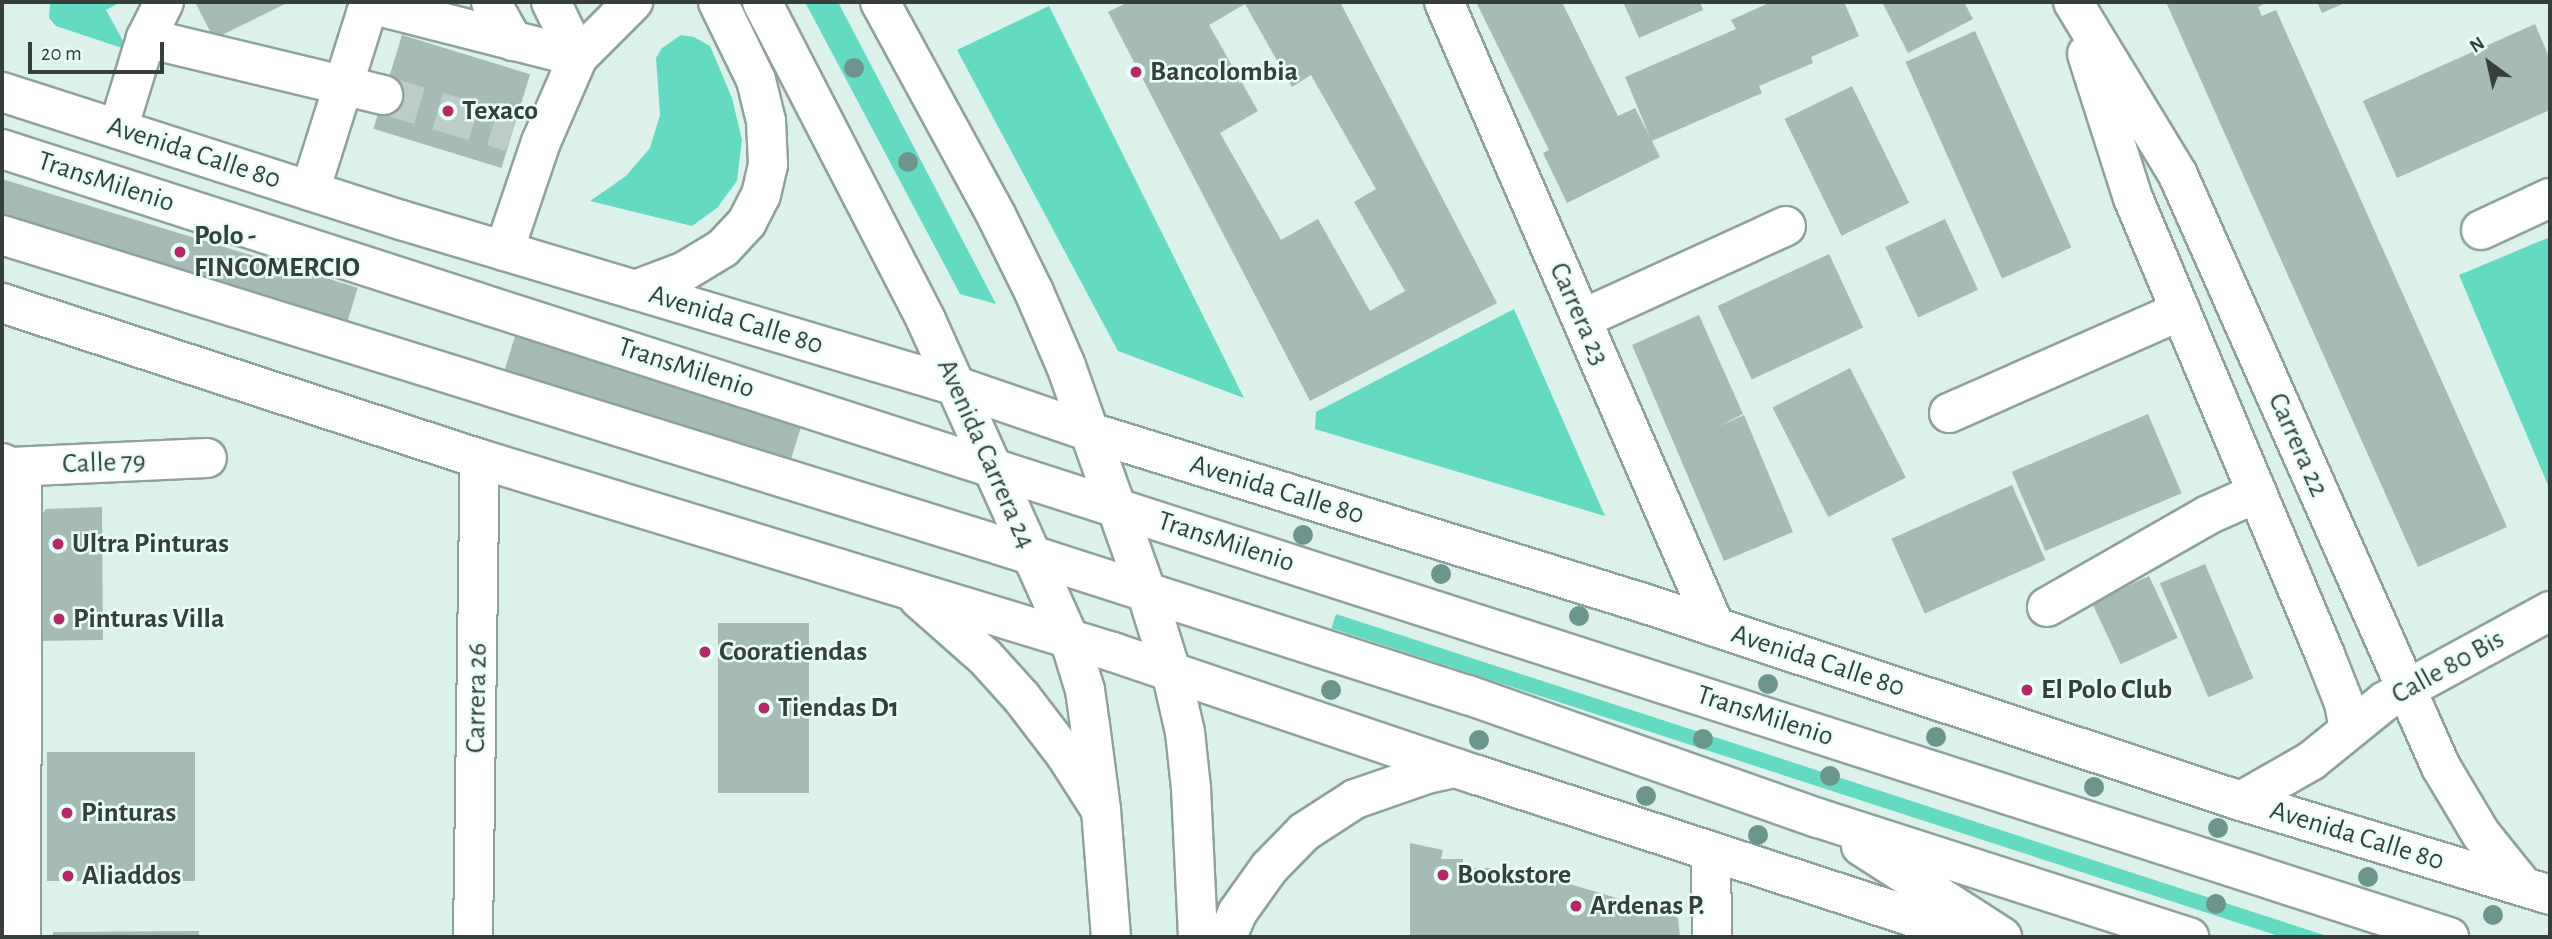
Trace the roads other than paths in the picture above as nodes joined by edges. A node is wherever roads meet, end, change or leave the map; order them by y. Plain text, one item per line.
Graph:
1 (164, 2) edge
2 (491, 2) edge
3 (551, 2) edge
4 (633, 2) edge
5 (718, 2) edge
6 (762, 2) edge
7 (880, 2) edge
8 (1444, 2) edge
9 (2072, 2) edge
10 (146, 38) junction
11 (513, 41) junction
12 (578, 57) junction
13 (346, 84) junction
14 (2, 92) edge
15 (383, 95) tunnel mouth
16 (118, 129) junction
17 (2, 149) edge
18 (310, 191) junction
19 (2550, 198) edge
20 (1786, 226) dead end
21 (2481, 230) dead end
22 (2, 235) edge
23 (504, 251) junction
24 (635, 290) junction
25 (2, 303) edge
26 (2180, 311) junction
27 (1581, 319) junction
28 (953, 385) junction
29 (1949, 413) dead end
30 (1090, 432) junction
31 (206, 458) dead end
32 (480, 459) junction
33 (6, 465) edge
34 (990, 466) junction
35 (2257, 494) junction
36 (1115, 506) junction
37 (1031, 555) junction
38 (908, 589) junction
39 (1147, 594) junction
40 (2047, 607) dead end
41 (2550, 611) edge
42 (1716, 627) junction
43 (1069, 638) junction
44 (1171, 671) junction
45 (2406, 688) junction
46 (2349, 728) junction
47 (1455, 768) junction
48 (2241, 800) junction
49 (1101, 810) junction
50 (1818, 818) junction
51 (1711, 852) junction
52 (2537, 891) edge
53 (21, 937) edge
54 (473, 937) edge
55 (1111, 937) edge
56 (1198, 937) edge
57 (1227, 937) edge
58 (1712, 937) edge
59 (1974, 937) edge
60 (2002, 937) edge
61 (2189, 937) edge
62 (2449, 937) edge

1 - 10 main road
2 - 11 main road
3 - 12 main road
4 - 12 main road
5 - 24 main road
6 - 28 main road, Avenida Carrera 24
7 - 30 main road
8 - 27 main road, Carrera 23
9 - 26 main road, Carrera 22
9 - 45 main road, Carrera 22
10 - 13 main road
10 - 16 main road
11 - 12 main road
11 - 13 main road
12 - 23 main road
13 - 15 main road
13 - 18 main road
14 - 16 main road, Avenida Calle 80
16 - 18 main road, Avenida Calle 80
17 - 34 main road, TransMilenio
18 - 23 main road, Avenida Calle 80
19 - 21 main road
20 - 27 main road
22 - 37 main road
23 - 24 main road, Avenida Calle 80
24 - 28 main road, Avenida Calle 80
25 - 32 main road
26 - 29 main road
26 - 35 main road, Carrera 22
27 - 42 main road, Carrera 23
28 - 30 main road, Avenida Calle 80
28 - 34 main road, Avenida Carrera 24
30 - 36 main road
30 - 42 main road, Avenida Calle 80
31 - 33 main road, Calle 79
32 - 38 main road
32 - 54 main road, Carrera 26
33 - 53 main road
34 - 36 main road, TransMilenio
34 - 37 main road, Avenida Carrera 24
35 - 40 main road
35 - 46 main road, Carrera 22
36 - 39 main road
36 - 62 main road, TransMilenio
37 - 39 main road
37 - 43 main road, Avenida Carrera 24
38 - 43 main road
38 - 49 main road
39 - 44 main road
39 - 50 main road
41 - 45 main road, Calle 80 Bis
42 - 48 main road, Avenida Calle 80
43 - 44 main road
43 - 49 main road, Avenida Carrera 24
44 - 47 main road
44 - 56 main road
45 - 46 main road, Calle 80 Bis
45 - 52 main road, Carrera 22
46 - 48 main road
47 - 51 main road
47 - 57 main road
48 - 52 main road, Avenida Calle 80
49 - 55 main road, Avenida Carrera 24
50 - 60 main road
50 - 61 main road
51 - 58 main road
51 - 59 main road

